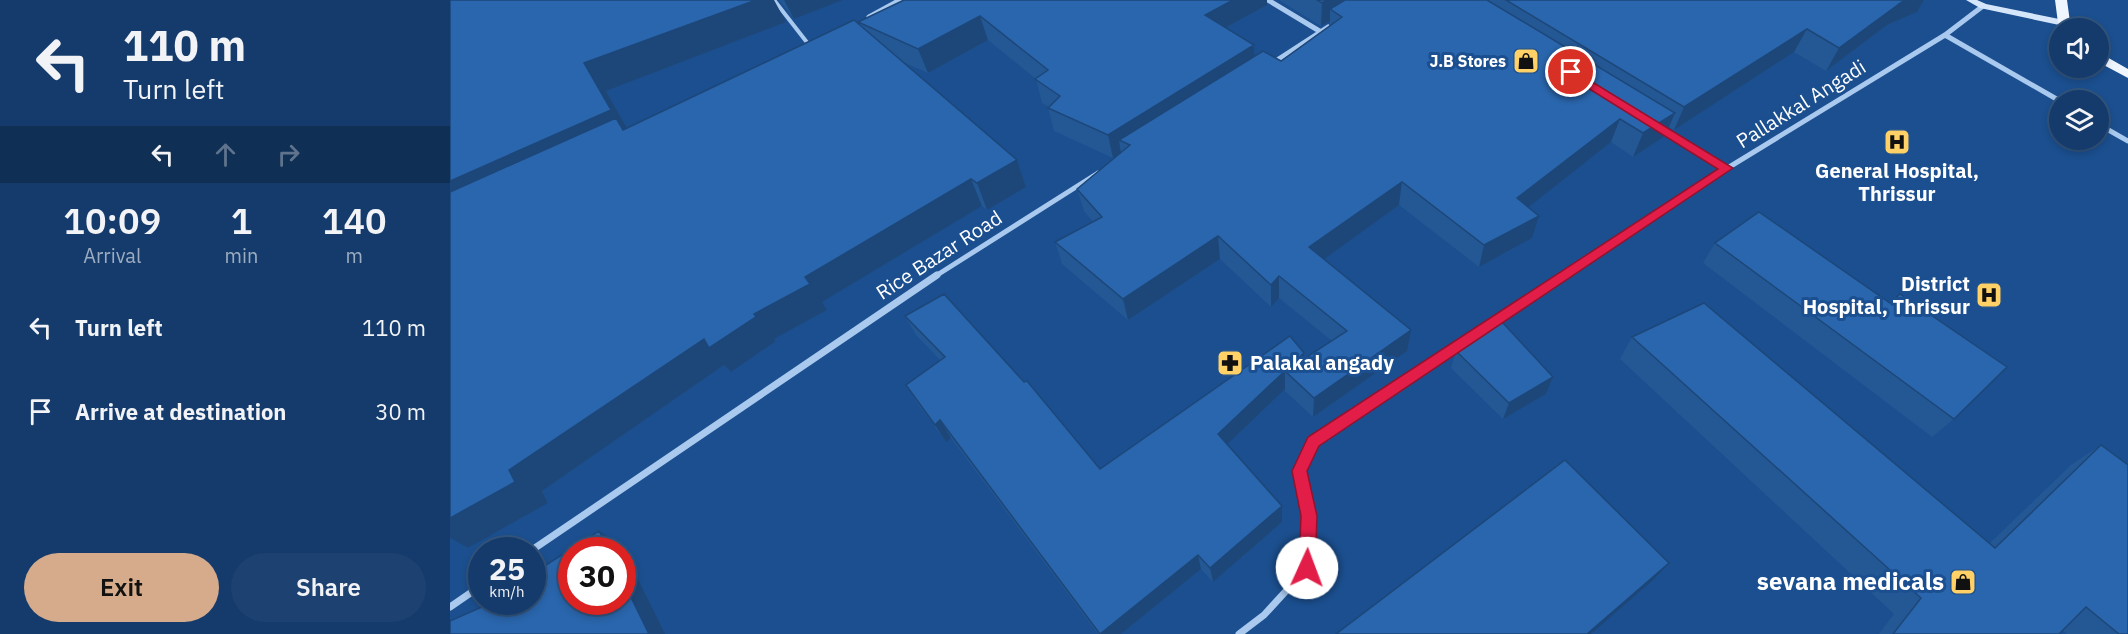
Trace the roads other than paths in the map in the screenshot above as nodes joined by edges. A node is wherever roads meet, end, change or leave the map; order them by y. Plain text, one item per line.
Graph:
1 (774, 0) edge
2 (900, 0) edge
3 (1268, 0) edge
4 (1970, 0) edge
5 (2061, 0) edge
6 (1983, 6) junction
7 (2064, 18) edge
8 (1338, 22) edge
9 (2049, 22) edge
10 (859, 23) edge
11 (1321, 32) junction
12 (1945, 35) junction
13 (813, 50) edge
14 (2109, 63) edge
15 (1260, 70) edge
16 (2128, 74) edge
17 (2049, 95) edge
18 (1656, 125) edge
19 (2109, 130) edge
20 (2128, 141) edge
21 (1727, 168) junction
22 (1100, 172) edge
23 (546, 540) edge
24 (468, 594) edge
25 (450, 606) edge
26 (1239, 634) edge

1 - 13 lane
2 - 10 street
3 - 11 street
4 - 6 main road
5 - 7 main road
6 - 9 main road
6 - 12 street, Pallakkal Angadi
8 - 11 street
11 - 15 street
12 - 17 street
12 - 21 street, Pallakkal Angadi
14 - 16 main road
18 - 21 street
19 - 20 street
21 - 26 street, Pallakkal Angadi
22 - 23 street, Rice Bazar Road
24 - 25 street

